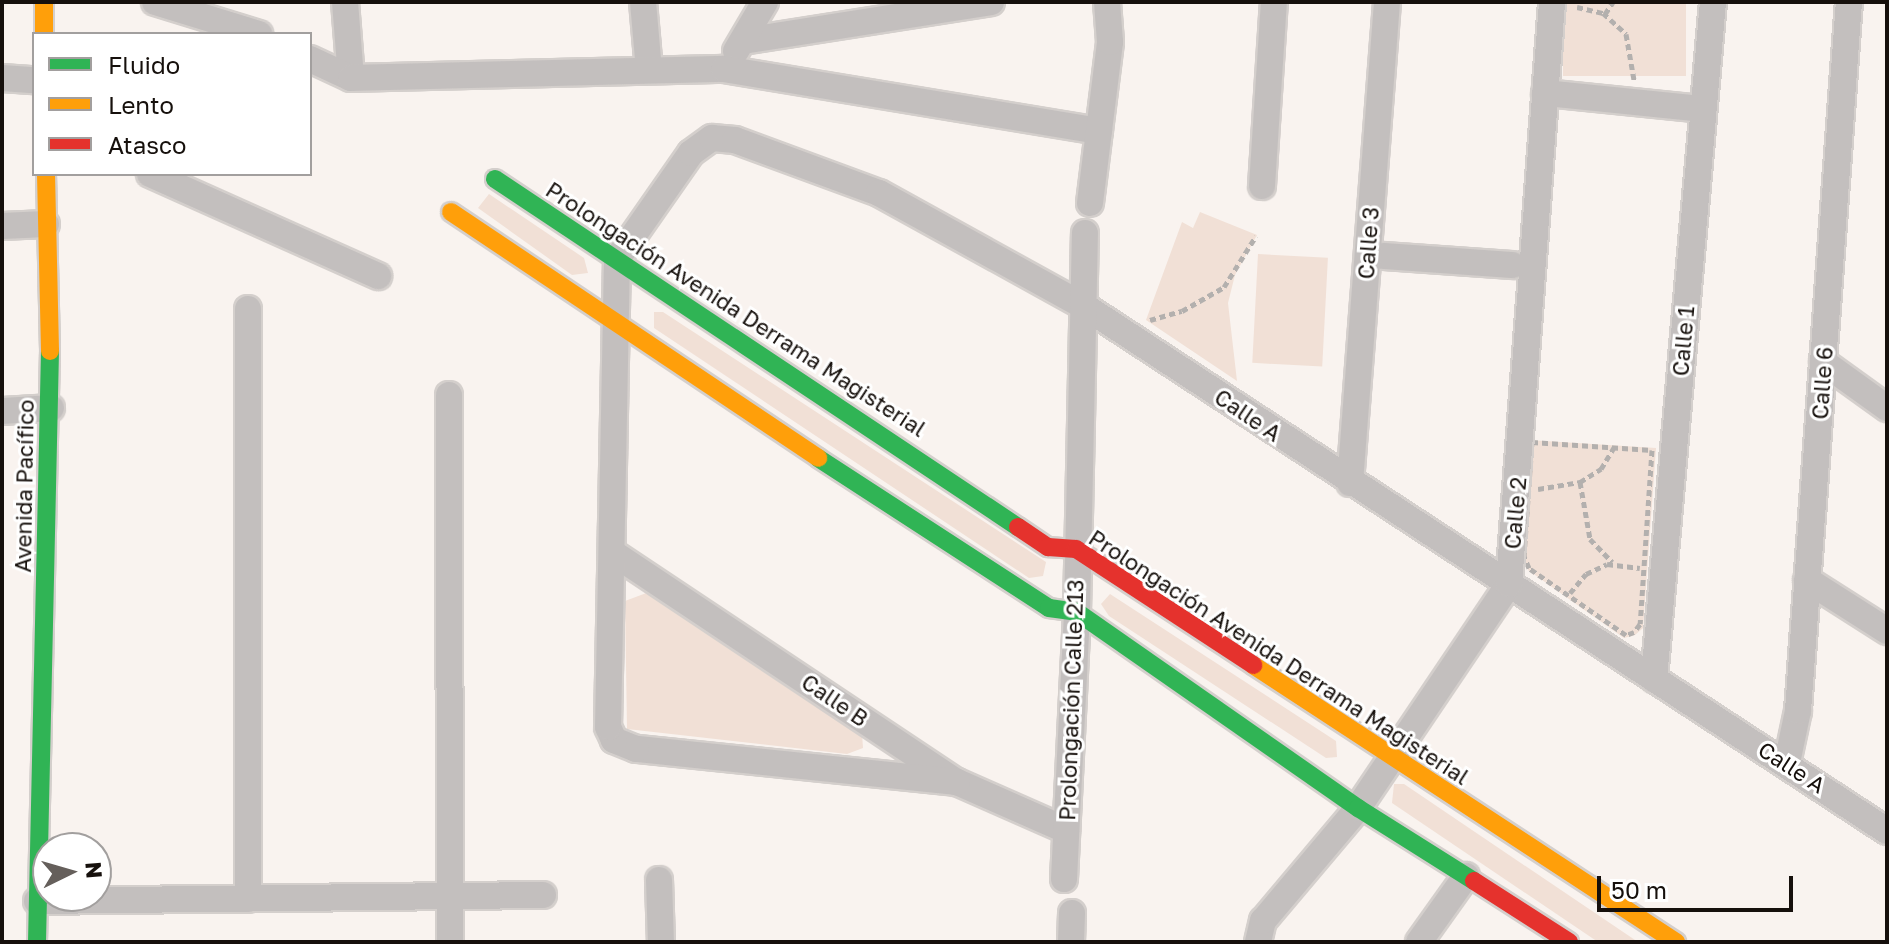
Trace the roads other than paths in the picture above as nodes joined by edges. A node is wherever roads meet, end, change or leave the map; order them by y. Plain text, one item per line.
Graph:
1 (44, 2) edge
2 (155, 2) edge
3 (345, 2) edge
4 (643, 2) edge
5 (765, 2) edge
6 (991, 2) edge
7 (1107, 2) edge
8 (1274, 2) edge
9 (1387, 2) edge
10 (1713, 2) edge
11 (1849, 2) edge
12 (955, 4) edge
13 (1558, 4) edge
14 (44, 32) edge
15 (252, 32) edge
16 (743, 41) junction
17 (312, 60) edge
18 (724, 69) junction
19 (649, 70) junction
20 (2, 78) edge
21 (351, 78) junction
22 (32, 80) edge
23 (1545, 93) junction
24 (1703, 109) junction
25 (1099, 131) junction
26 (46, 176) edge
27 (154, 176) edge
28 (495, 179) dead end
29 (1262, 186) dead end
30 (1090, 203) dead end
31 (451, 212) dead end
32 (46, 224) junction
33 (2, 226) edge
34 (1085, 233) dead end
35 (1383, 256) dead end
36 (617, 259) junction
37 (1513, 265) dead end
38 (378, 276) dead end
39 (1084, 306) junction
40 (248, 309) dead end
41 (618, 321) junction
42 (1823, 362) junction
43 (449, 395) dead end
44 (51, 408) junction
45 (1887, 408) edge
46 (2, 411) edge
47 (1350, 483) junction
48 (1076, 549) junction
49 (613, 553) junction
50 (1807, 580) junction
51 (1509, 584) junction
52 (1077, 612) junction
53 (1887, 631) edge
54 (1654, 679) junction
55 (1392, 761) junction
56 (1787, 763) junction
57 (957, 782) junction
58 (1358, 808) junction
59 (1066, 830) junction
60 (1887, 831) edge
61 (39, 832) edge
62 (1466, 876) junction
63 (1064, 879) dead end
64 (659, 880) dead end
65 (543, 895) dead end
66 (450, 896) junction
67 (248, 899) junction
68 (112, 900) edge
69 (37, 912) edge
70 (1072, 913) dead end
71 (37, 942) edge
72 (450, 942) edge
73 (661, 942) edge
74 (1071, 942) edge
75 (1258, 942) edge
76 (1419, 942) edge
77 (1569, 942) edge
78 (1676, 942) edge

1 - 14 street
2 - 15 street
3 - 21 street
4 - 19 street
5 - 16 street
6 - 12 street
7 - 25 street
8 - 29 street
9 - 47 street, Calle 3
10 - 24 street, Calle 1
11 - 42 street, Calle 6
12 - 16 street
13 - 23 street, Calle 2
16 - 18 street
17 - 21 street
18 - 19 street
18 - 25 street
19 - 21 street
20 - 22 street
23 - 24 street
23 - 51 street, Calle 2
24 - 54 street, Calle 1
25 - 30 street
26 - 32 street, Avenida Pacífico
27 - 38 street
28 - 36 street, Prolongación Avenida Derrama Magisterial
31 - 41 street
32 - 33 street
32 - 44 street, Avenida Pacífico
34 - 39 street, Prolongación Calle 213
35 - 37 street
36 - 39 street, Calle A
36 - 41 street
36 - 48 street, Prolongación Avenida Derrama Magisterial
39 - 47 street, Calle A
39 - 48 street, Prolongación Calle 213
40 - 67 street
41 - 49 street
41 - 52 street
42 - 45 street
42 - 50 street, Calle 6
43 - 66 street
44 - 46 street
44 - 61 street, Avenida Pacífico
47 - 51 street, Calle A
48 - 52 street, Prolongación Calle 213
48 - 55 street, Prolongación Avenida Derrama Magisterial
49 - 57 street, Calle B
49 - 57 street
50 - 53 street
50 - 56 street, Calle 6
51 - 54 street, Calle A
51 - 55 street, Calle 2
52 - 58 street
52 - 59 street, Prolongación Calle 213
54 - 56 street, Calle A
55 - 58 street, Calle 2
55 - 78 street, Prolongación Avenida Derrama Magisterial
56 - 60 street, Calle A
57 - 59 street, Calle B
58 - 62 street
58 - 75 street, Calle 2
59 - 63 street, Prolongación Calle 213
62 - 76 street
62 - 77 street
64 - 73 street
65 - 66 street
66 - 67 street
66 - 72 street
67 - 68 street
69 - 71 street, Avenida Pacífico
70 - 74 street

